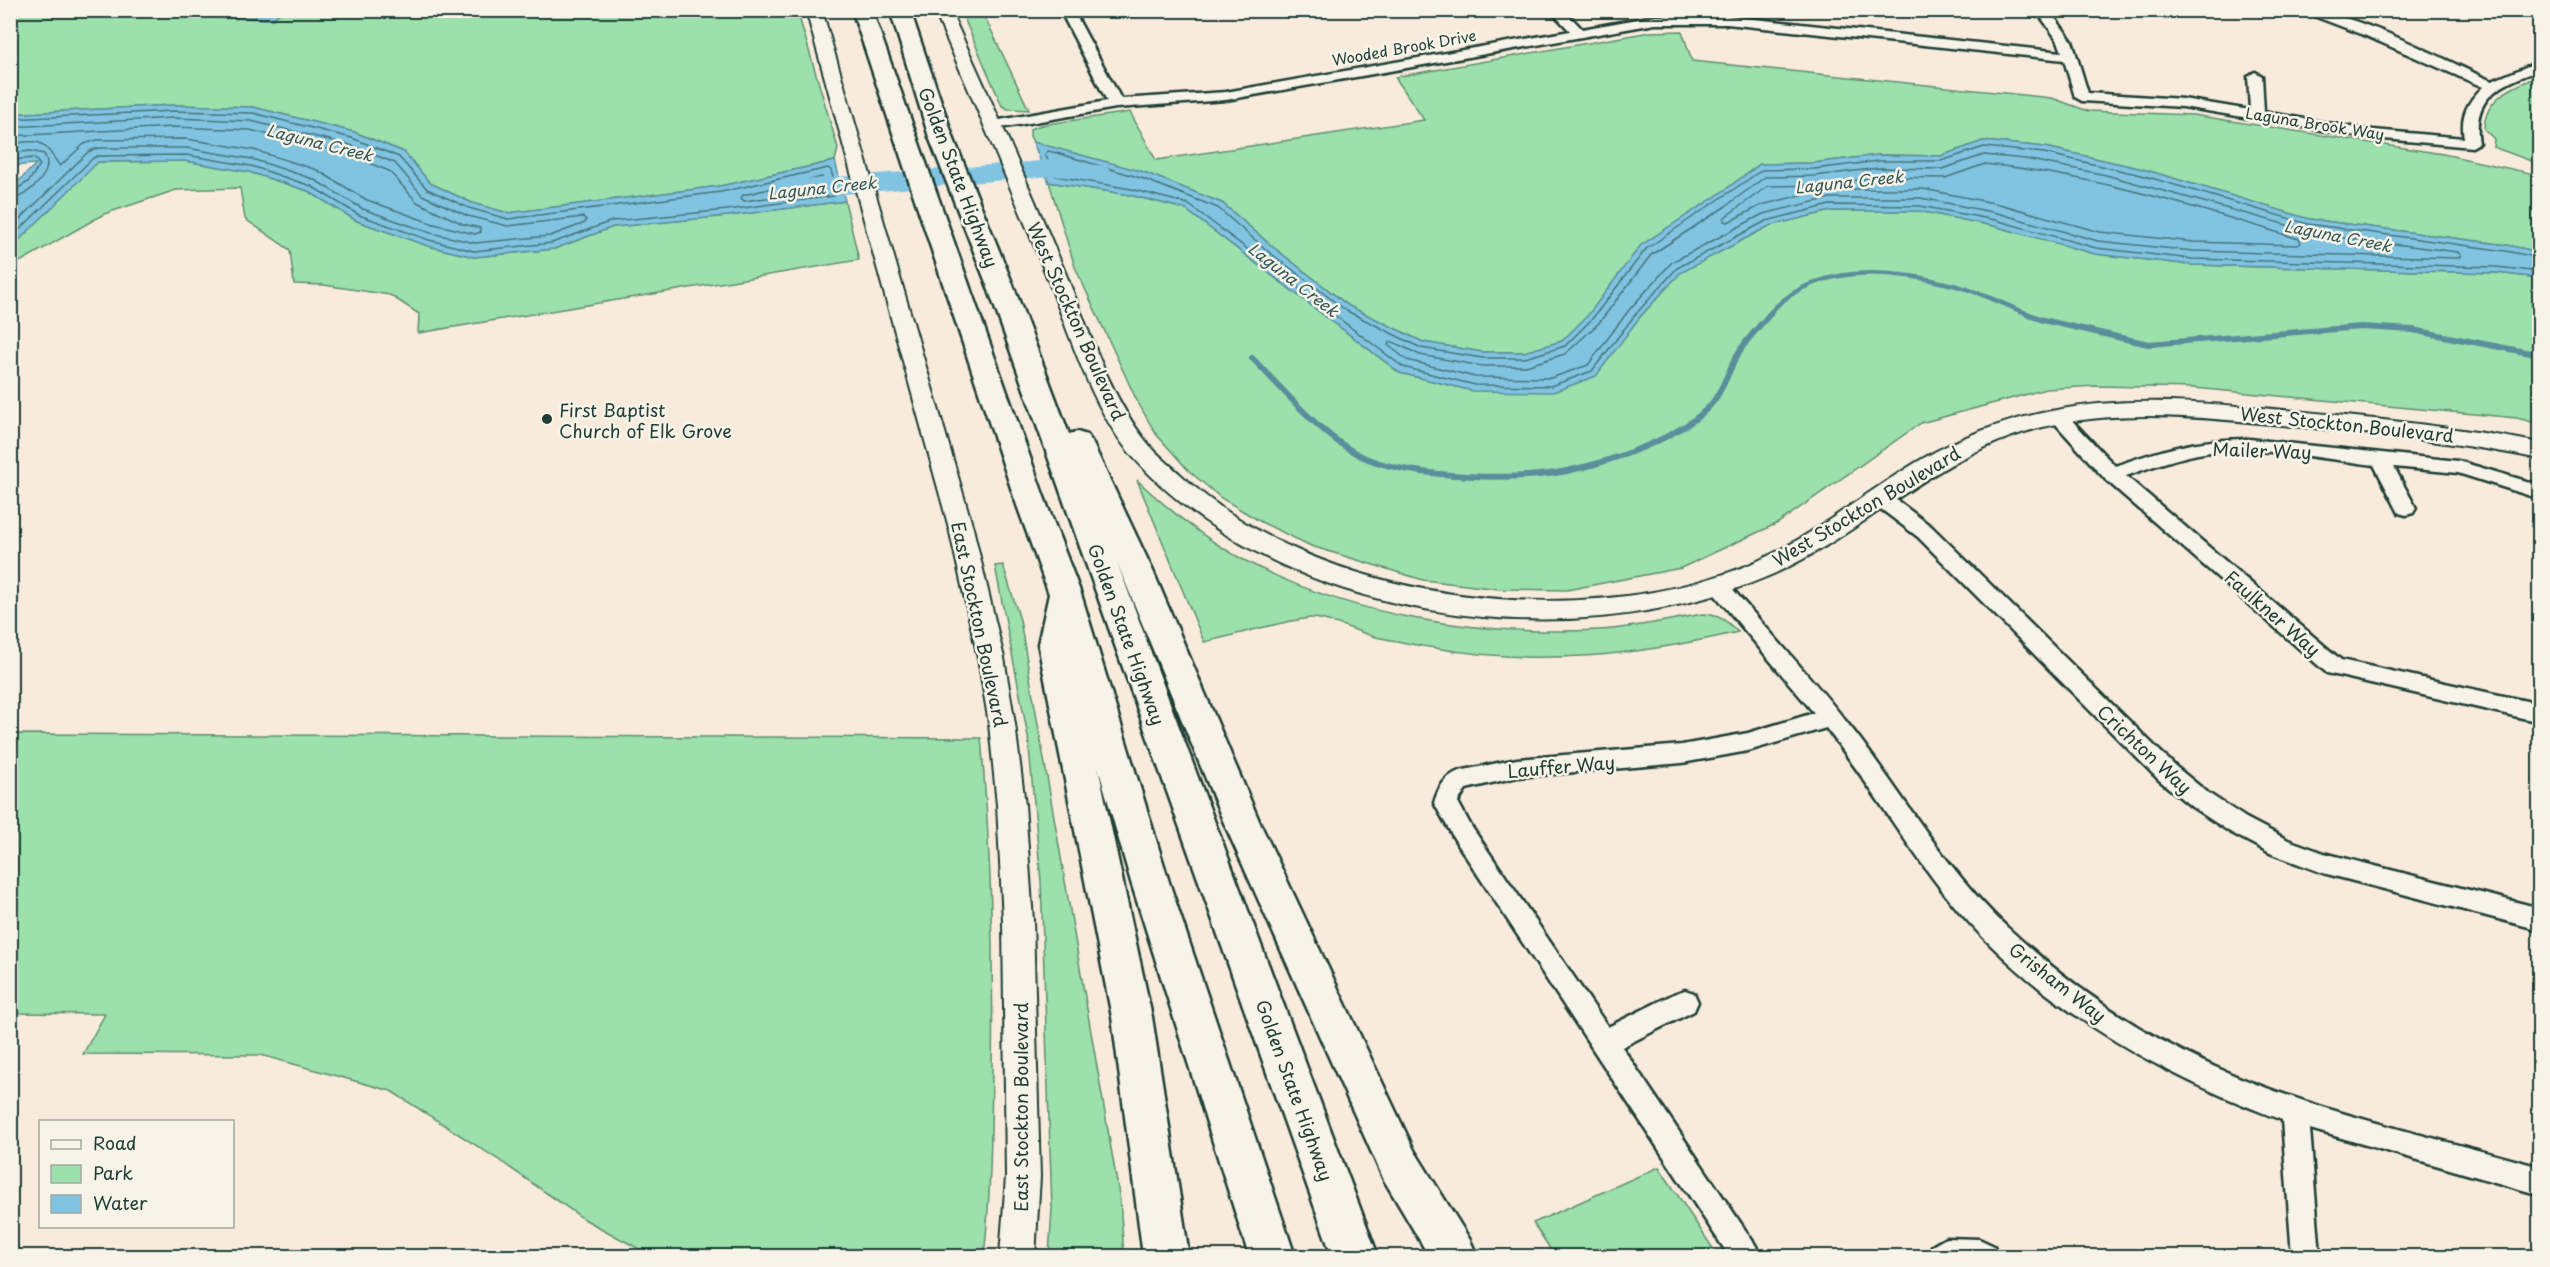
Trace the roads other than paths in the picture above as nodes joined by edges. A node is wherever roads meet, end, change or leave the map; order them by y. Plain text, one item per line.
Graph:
1 (814, 10) edge
2 (862, 10) edge
3 (900, 10) edge
4 (942, 10) edge
5 (1066, 10) edge
6 (1556, 10) edge
7 (2042, 10) edge
8 (2304, 10) edge
9 (2346, 10) edge
10 (2327, 17) junction
11 (1578, 32) junction
12 (2071, 57) junction
13 (2540, 65) edge
14 (2255, 76) dead end
15 (2492, 86) junction
16 (1116, 104) junction
17 (2257, 114) junction
18 (998, 133) junction
19 (1012, 322) junction
20 (2059, 417) junction
21 (2540, 451) edge
22 (2380, 458) junction
23 (2112, 474) junction
24 (2540, 492) edge
25 (1880, 498) junction
26 (2406, 508) dead end
27 (1718, 585) junction
28 (1065, 594) junction
29 (2540, 713) edge
30 (1828, 718) junction
31 (2540, 919) edge
32 (1684, 1002) dead end
33 (1604, 1043) junction
34 (2295, 1111) junction
35 (2540, 1181) edge
36 (1018, 1257) edge
37 (1166, 1257) edge
38 (1272, 1257) edge
39 (1355, 1257) edge
40 (1454, 1257) edge
41 (1746, 1257) edge
42 (1942, 1257) edge
43 (1984, 1257) edge
44 (2306, 1257) edge

1 - 36 street, East Stockton Boulevard
2 - 28 highway, Golden State Highway
3 - 19 highway, Golden State Highway
4 - 18 street, West Stockton Boulevard
5 - 16 street
6 - 11 street
7 - 12 street
8 - 10 street
9 - 10 street
10 - 15 street
11 - 12 street, Wooded Brook Drive
11 - 16 street, Wooded Brook Drive
12 - 17 street, Laguna Brook Way
13 - 15 street, Laguna Brook Way
14 - 17 street
15 - 17 street, Laguna Brook Way
16 - 18 street, Wooded Brook Drive
18 - 27 street, West Stockton Boulevard
19 - 39 highway, Golden State Highway
19 - 40 highway
20 - 21 street, West Stockton Boulevard
20 - 23 street, Faulkner Way
20 - 25 street, West Stockton Boulevard
22 - 23 street, Mailer Way
22 - 24 street, Mailer Way
22 - 26 street
23 - 29 street, Faulkner Way
25 - 27 street, West Stockton Boulevard
25 - 31 street, Crichton Way
27 - 30 street, Grisham Way
28 - 37 highway
28 - 38 highway, Golden State Highway
30 - 33 street, Lauffer Way
30 - 34 street, Grisham Way
32 - 33 street
33 - 41 street, Lauffer Way
34 - 35 street, Grisham Way
34 - 44 street
42 - 43 street

